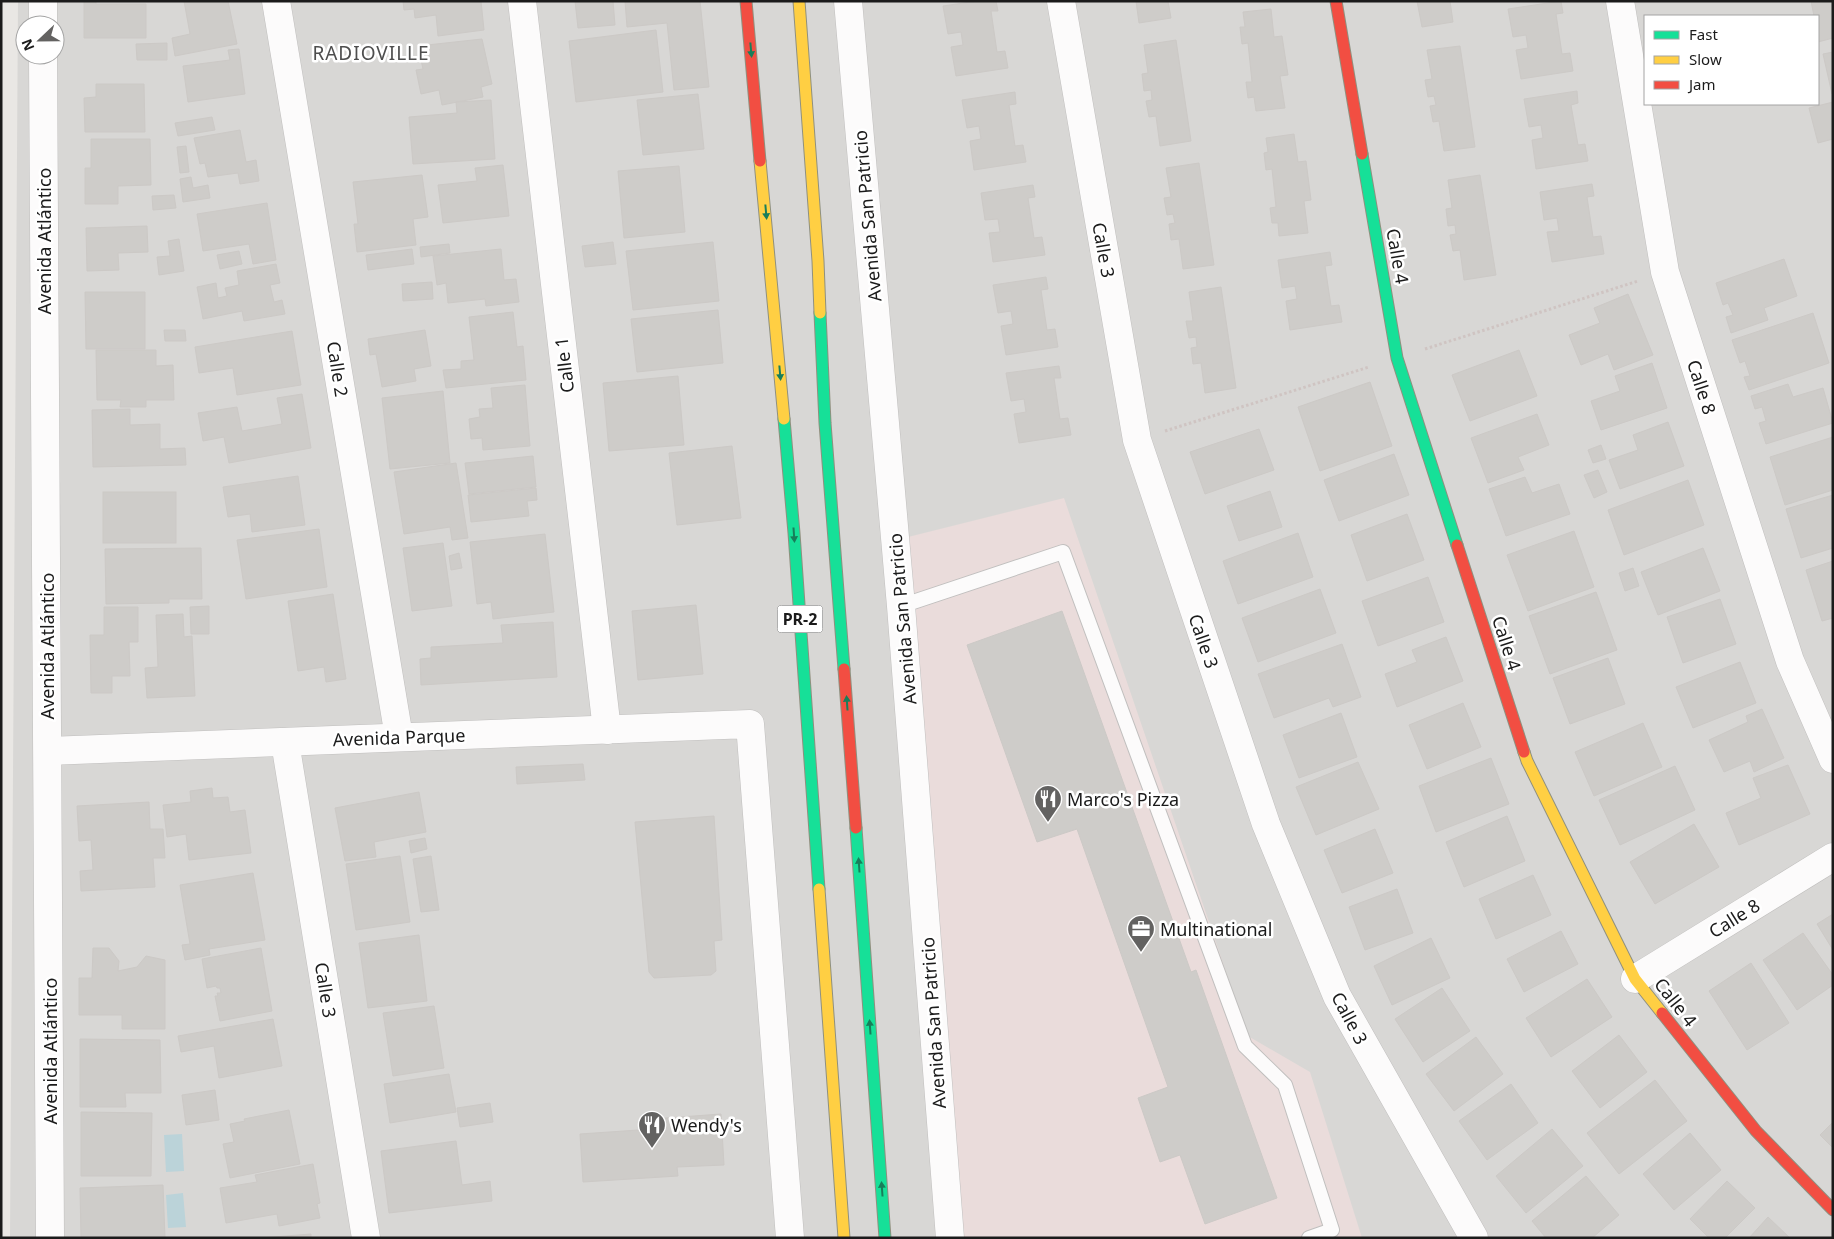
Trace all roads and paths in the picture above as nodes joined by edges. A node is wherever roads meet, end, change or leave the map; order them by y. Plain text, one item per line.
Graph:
1 (43, 1) edge
2 (276, 1) edge
3 (522, 1) edge
4 (746, 1) edge
5 (799, 1) edge
6 (848, 1) edge
7 (1061, 1) edge
8 (1336, 1) edge
9 (1620, 1) edge
10 (43, 15) edge
11 (43, 65) edge
12 (901, 606) junction
13 (607, 730) junction
14 (399, 737) junction
15 (285, 742) junction
16 (48, 751) junction
17 (1833, 758) edge
18 (1833, 857) edge
19 (1636, 979) junction
20 (1833, 1210) edge
21 (50, 1238) edge
22 (366, 1238) edge
23 (790, 1238) edge
24 (844, 1238) edge
25 (885, 1238) edge
26 (950, 1238) edge
27 (1309, 1238) edge
28 (1474, 1238) edge

1 - 10 street
2 - 14 street, Calle 2
3 - 13 street, Calle 1
4 -> 24 main road, PR-2
25 -> 5 main road, PR-2
6 - 12 street, Avenida San Patricio
7 - 28 street, Calle 3
8 - 19 main road, Calle 4
9 - 17 street, Calle 8
11 - 16 street, Avenida Atlántico
12 - 26 street, Avenida San Patricio
12 - 27 lane
13 - 14 street, Avenida Parque
13 - 23 street, Avenida Parque
14 - 15 street, Avenida Parque
15 - 16 street, Avenida Parque
15 - 22 street, Calle 3
16 - 21 street, Avenida Atlántico
18 - 19 street, Calle 8
19 - 20 main road, Calle 4

